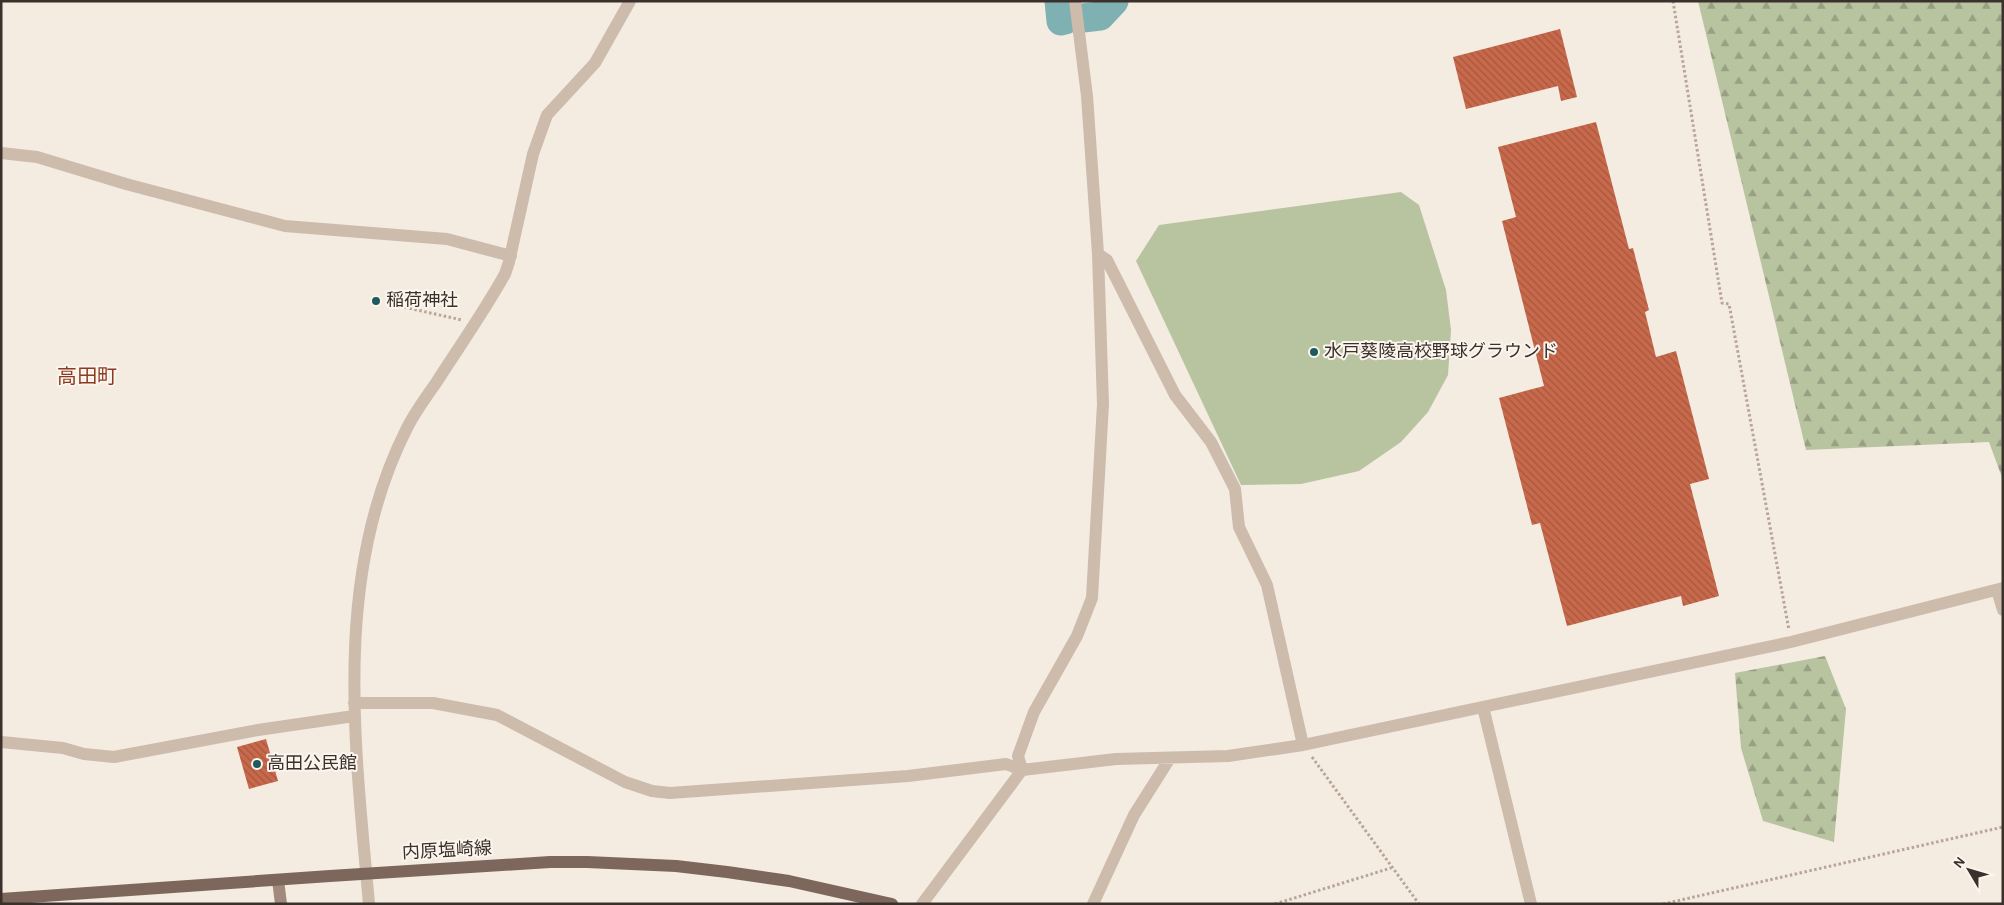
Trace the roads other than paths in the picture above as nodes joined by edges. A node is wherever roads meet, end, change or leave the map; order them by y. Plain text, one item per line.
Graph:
1 (630, 1) edge
2 (1075, 1) edge
3 (1, 153) edge
4 (1098, 254) junction
5 (511, 256) junction
6 (2000, 589) edge
7 (2003, 610) edge
8 (1483, 707) junction
9 (354, 709) junction
10 (1, 742) edge
11 (1303, 745) junction
12 (1170, 758) junction
13 (1022, 770) junction
14 (367, 874) junction
15 (278, 880) junction
16 (1, 899) edge
17 (281, 904) edge
18 (369, 904) edge
19 (892, 904) edge
20 (922, 904) edge
21 (1093, 904) edge
22 (1531, 904) edge

1 - 5 street
2 - 4 street
3 - 5 street
4 - 11 street
4 - 13 street
5 - 9 street
6 - 7 street
6 - 8 street
8 - 11 street
8 - 22 street
9 - 10 street
9 - 13 street
9 - 14 street
11 - 12 street
12 - 13 street
12 - 21 street
13 - 20 street
14 - 15 main road, 内原塩崎線
14 - 18 street
14 - 19 main road, 内原塩崎線
15 - 16 main road, 内原塩崎線
15 - 17 street

